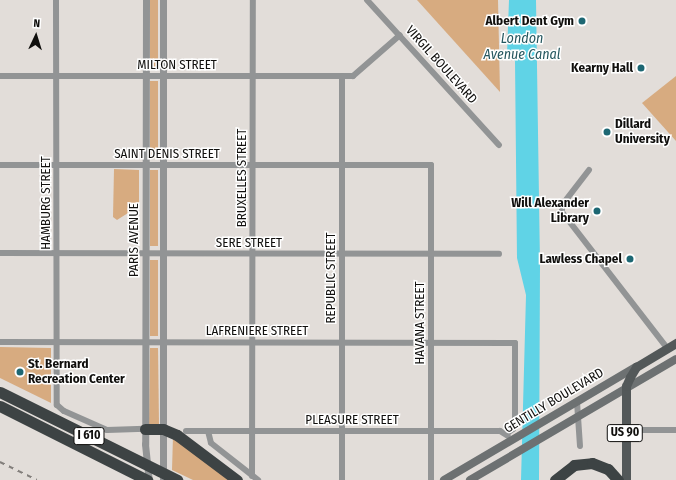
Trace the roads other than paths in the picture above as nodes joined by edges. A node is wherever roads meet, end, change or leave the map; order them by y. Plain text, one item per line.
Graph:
1 (56, 0) edge
2 (146, 0) edge
3 (163, 0) edge
4 (254, 0) edge
5 (367, 0) edge
6 (400, 35) junction
7 (0, 76) edge
8 (57, 76) junction
9 (146, 76) junction
10 (163, 76) junction
11 (253, 76) junction
12 (342, 76) junction
13 (499, 145) dead end
14 (253, 164) junction
15 (342, 164) junction
16 (0, 165) edge
17 (56, 165) junction
18 (146, 165) junction
19 (163, 165) junction
20 (431, 165) joint
21 (590, 170) dead end
22 (0, 253) edge
23 (342, 253) junction
24 (431, 253) junction
25 (57, 254) junction
26 (146, 254) junction
27 (163, 254) junction
28 (254, 254) junction
29 (499, 254) dead end
30 (0, 342) edge
31 (56, 342) junction
32 (145, 342) junction
33 (163, 342) junction
34 (253, 342) junction
35 (342, 342) junction
36 (431, 342) junction
37 (676, 343) edge
38 (667, 348) junction
39 (676, 359) edge
40 (636, 367) junction
41 (626, 386) junction
42 (0, 392) edge
43 (577, 402) junction
44 (0, 406) edge
45 (578, 415) junction
46 (145, 429) junction
47 (164, 429) junction
48 (625, 430) junction
49 (676, 430) edge
50 (186, 431) dead end
51 (208, 431) junction
52 (253, 431) junction
53 (342, 431) junction
54 (431, 431) junction
55 (507, 433) junction
56 (513, 440) junction
57 (580, 446) dead end
58 (252, 476) junction
59 (556, 478) edge
60 (148, 480) edge
61 (163, 480) edge
62 (177, 480) edge
63 (237, 480) edge
64 (258, 480) edge
65 (342, 480) edge
66 (431, 480) edge
67 (444, 480) edge
68 (470, 480) edge
69 (618, 480) edge
70 (626, 480) edge

1 - 8 street, HAMBURG STREET
2 - 9 street, PARIS AVENUE
3 - 10 street
4 - 11 street, BRUXELLES STREET
5 - 6 street, VIRGIL BOULEVARD
6 - 12 street, MILTON STREET
6 - 13 street, VIRGIL BOULEVARD
7 - 8 street, MILTON STREET
8 - 9 street, MILTON STREET
8 - 17 street, HAMBURG STREET
9 - 10 street, MILTON STREET
9 - 18 street, PARIS AVENUE
10 - 11 street, MILTON STREET
10 - 19 street
11 - 12 street, MILTON STREET
11 - 14 street, BRUXELLES STREET
12 - 15 street, REPUBLIC STREET
14 - 15 street, SAINT DENIS STREET
14 - 19 street, SAINT DENIS STREET
14 - 28 street, BRUXELLES STREET
15 - 20 street, SAINT DENIS STREET
15 - 23 street, REPUBLIC STREET
16 - 17 street, SAINT DENIS STREET
17 - 18 street, SAINT DENIS STREET
17 - 25 street, HAMBURG STREET
18 - 19 street, SAINT DENIS STREET
18 - 26 street, PARIS AVENUE
19 - 27 street
20 - 24 street, HAVANA STREET
21 - 38 street
22 - 25 street, SERE STREET
23 - 24 street, SERE STREET
23 - 28 street, SERE STREET
23 - 35 street, REPUBLIC STREET
24 - 29 street, SERE STREET
24 - 36 street, HAVANA STREET
25 - 26 street, SERE STREET
25 - 31 street, HAMBURG STREET
26 - 27 street, SERE STREET
26 - 32 street, PARIS AVENUE
27 - 28 street, SERE STREET
27 - 33 street
28 - 34 street, BRUXELLES STREET
30 - 31 street, LAFRENIERE STREET
31 - 32 street, LAFRENIERE STREET
31 - 46 street, HAMBURG STREET
32 - 33 street, LAFRENIERE STREET
32 - 46 street, PARIS AVENUE
33 - 34 street, LAFRENIERE STREET
33 - 47 street
34 - 35 street, LAFRENIERE STREET
34 - 52 street, BRUXELLES STREET
35 - 36 street, LAFRENIERE STREET
35 - 53 street, REPUBLIC STREET
36 - 54 street, HAVANA STREET
36 - 55 street, LAFRENIERE STREET
37 - 38 main road, GENTILLY BOULEVARD
38 - 40 main road, GENTILLY BOULEVARD
39 - 41 main road, GENTILLY BOULEVARD
40 - 41 main road, US 90
40 - 43 main road, GENTILLY BOULEVARD
41 - 45 main road, GENTILLY BOULEVARD
41 - 48 main road, US 90
42 - 62 highway, I 610
43 - 45 street
43 - 56 main road, GENTILLY BOULEVARD
44 - 60 highway, I 610
45 - 57 street
45 - 68 main road, GENTILLY BOULEVARD
46 - 47 highway
46 - 60 street, PARIS AVENUE
47 - 61 street
47 - 63 highway
48 - 49 street
48 - 70 main road, US 90
50 - 51 street, PLEASURE STREET
51 - 52 street, PLEASURE STREET
51 - 58 street
52 - 53 street, PLEASURE STREET
52 - 58 street, BRUXELLES STREET
53 - 54 street, PLEASURE STREET
53 - 65 street, REPUBLIC STREET
54 - 55 street, PLEASURE STREET
54 - 66 street, HAVANA STREET
55 - 56 street
56 - 67 main road, GENTILLY BOULEVARD
58 - 64 street
59 - 69 highway

